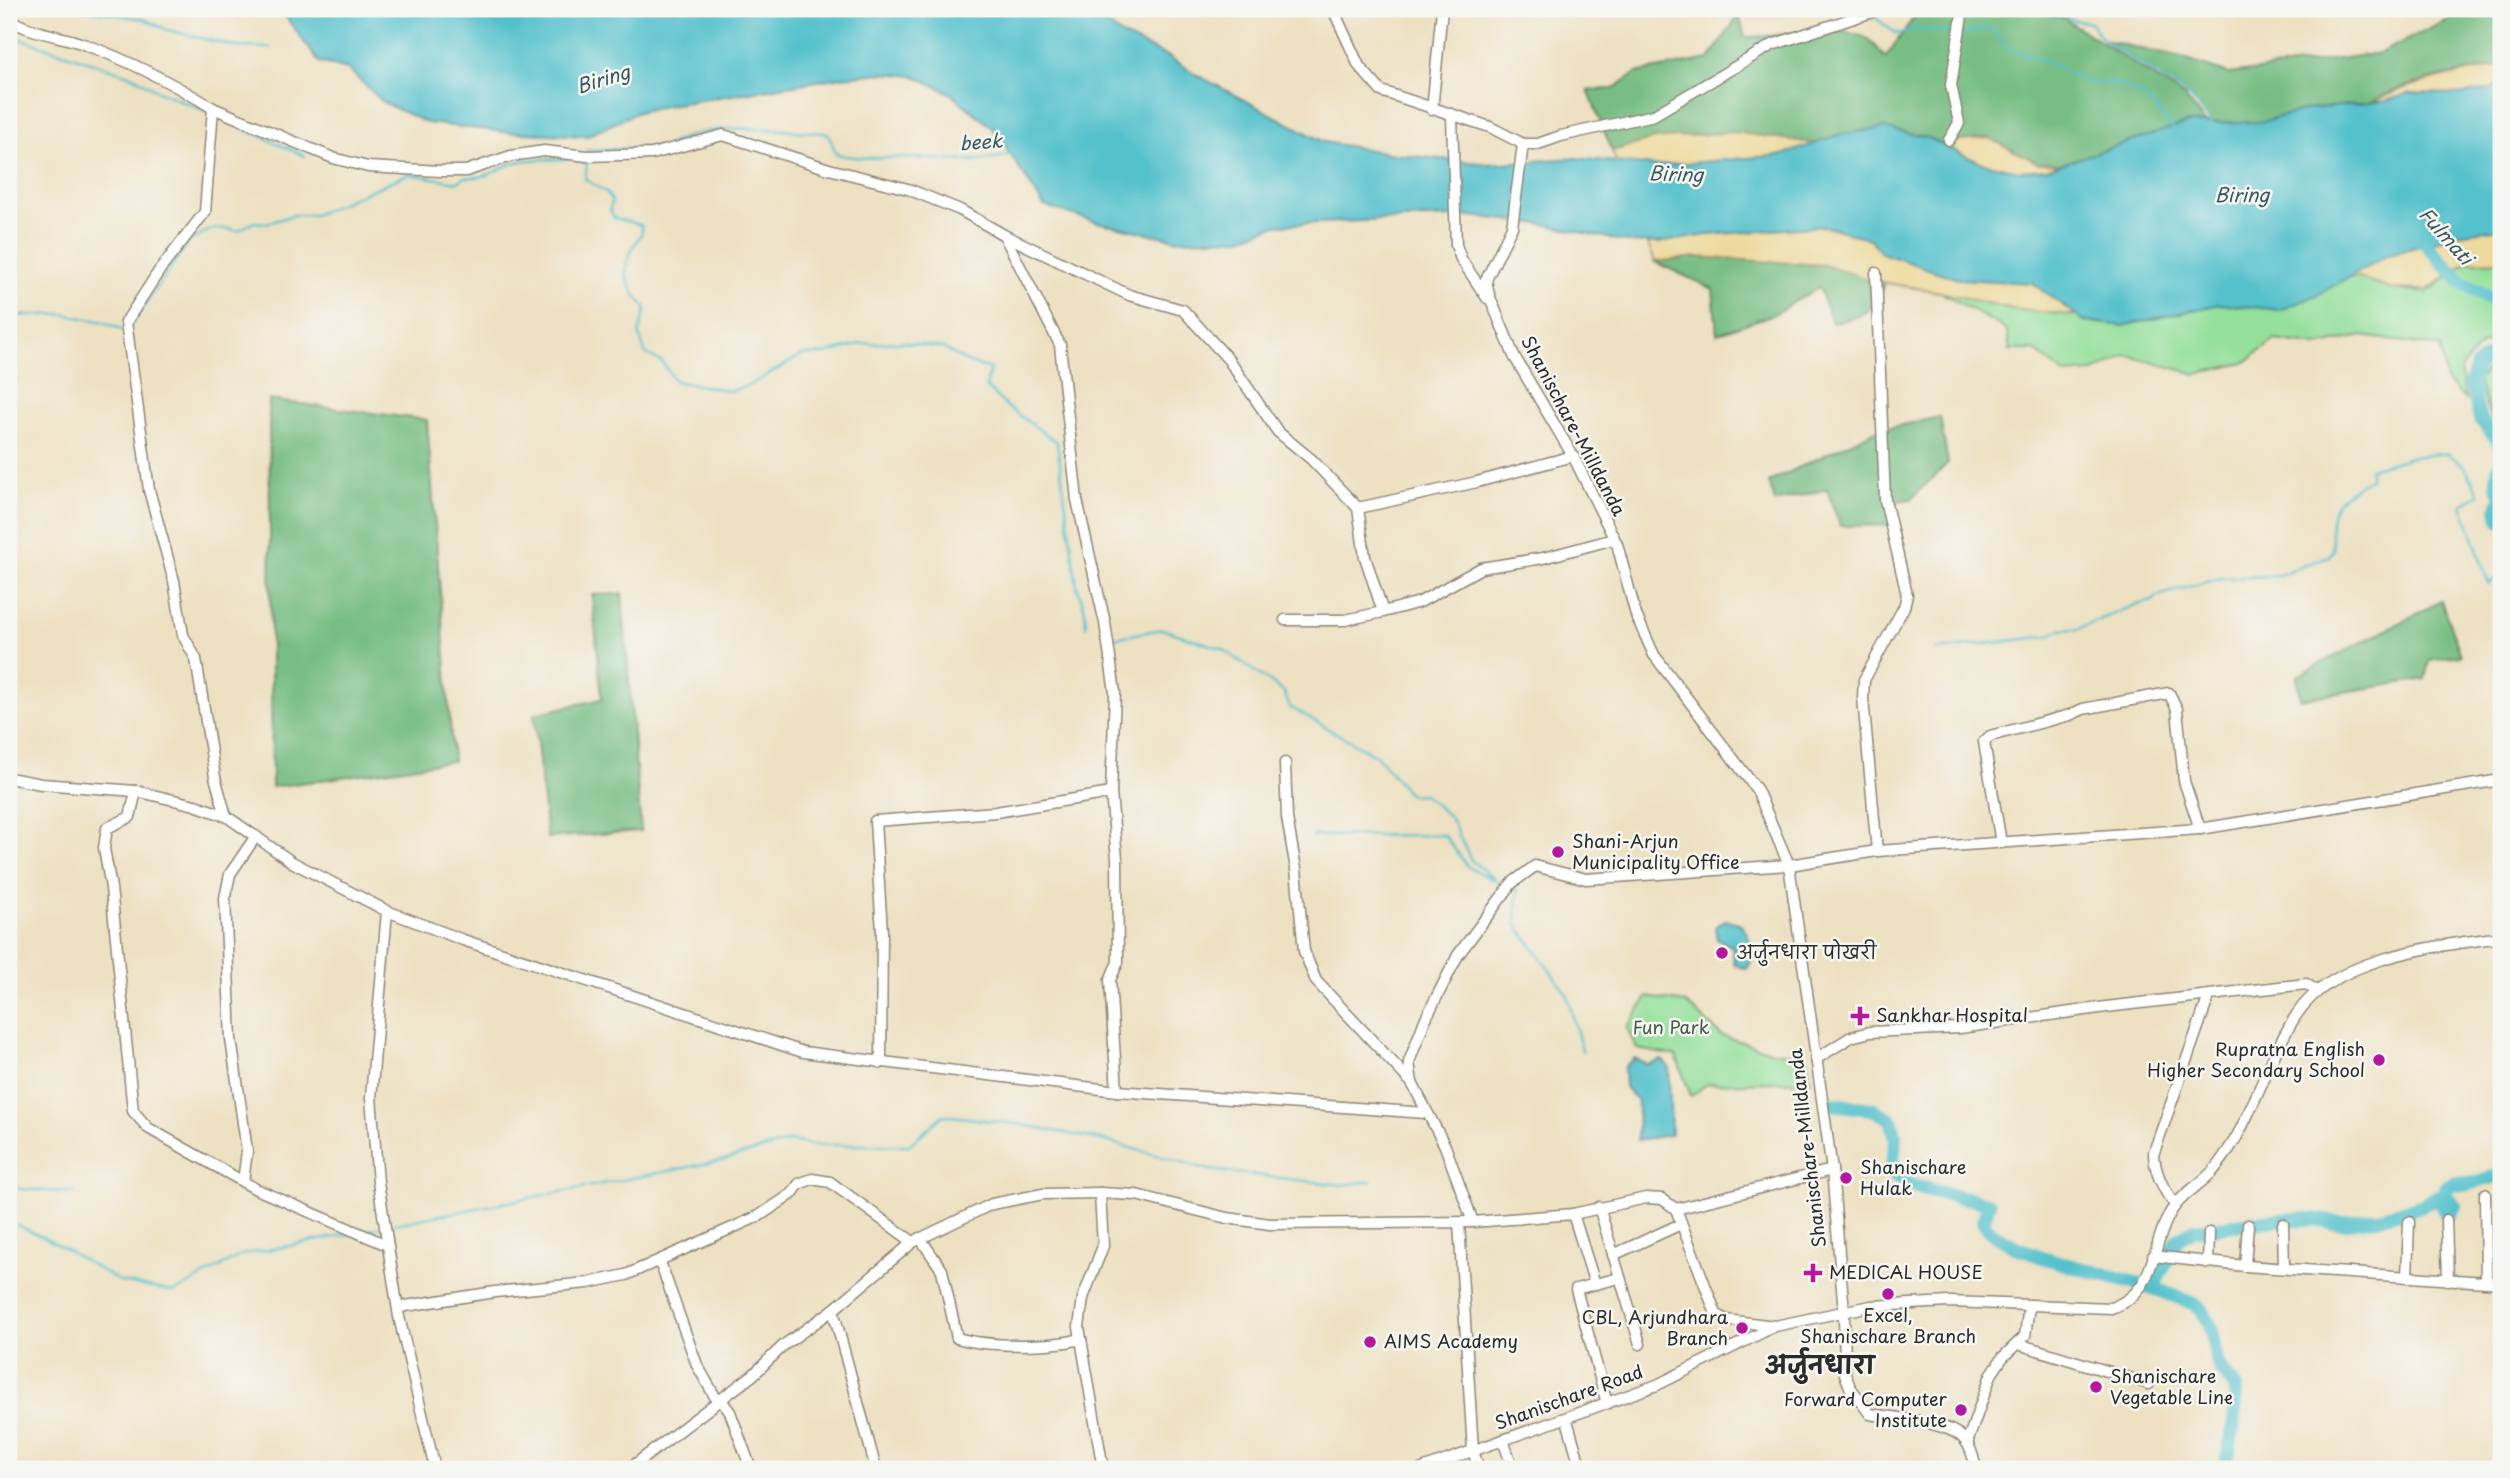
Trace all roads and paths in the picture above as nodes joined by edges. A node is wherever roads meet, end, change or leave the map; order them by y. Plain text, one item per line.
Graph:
1 (1333, 9) edge
2 (1442, 9) edge
3 (1881, 9) edge
4 (1964, 9) edge
5 (10, 21) edge
6 (213, 108) junction
7 (1432, 110) junction
8 (1452, 116) junction
9 (1949, 140) dead end
10 (1523, 144) junction
11 (1004, 235) junction
12 (1876, 274) dead end
13 (1496, 312) junction
14 (1573, 456) junction
15 (1358, 508) junction
16 (1614, 539) junction
17 (1383, 612) junction
18 (1285, 620) dead end
19 (1285, 764) dead end
20 (9, 778) edge
21 (2501, 780) edge
22 (136, 791) junction
23 (1111, 793) junction
24 (226, 816) junction
25 (2200, 829) junction
26 (256, 836) junction
27 (2001, 843) junction
28 (1877, 851) junction
29 (1788, 865) junction
30 (387, 911) junction
31 (2501, 937) edge
32 (2317, 991) junction
33 (2209, 996) junction
34 (1816, 1059) junction
35 (881, 1063) junction
36 (1412, 1083) junction
37 (1117, 1091) junction
38 (1426, 1113) junction
39 (1832, 1170) junction
40 (243, 1182) junction
41 (1100, 1193) junction
42 (2486, 1194) dead end
43 (2175, 1204) junction
44 (1599, 1207) junction
45 (1676, 1209) junction
46 (1573, 1214) junction
47 (2446, 1220) dead end
48 (1473, 1222) junction
49 (2409, 1222) dead end
50 (1460, 1223) junction
51 (1681, 1224) junction
52 (2283, 1224) dead end
53 (2248, 1225) dead end
54 (2209, 1233) dead end
55 (916, 1240) junction
56 (387, 1245) junction
57 (1613, 1255) junction
58 (2163, 1258) junction
59 (660, 1262) junction
60 (2208, 1263) junction
61 (2245, 1266) junction
62 (2284, 1268) junction
63 (2407, 1277) junction
64 (1619, 1278) junction
65 (2448, 1280) junction
66 (2486, 1282) junction
67 (2501, 1283) edge
68 (1595, 1284) junction
69 (2029, 1306) junction
70 (399, 1307) junction
71 (832, 1310) junction
72 (1844, 1312) junction
73 (1775, 1326) junction
74 (1081, 1339) junction
75 (1640, 1344) dead end
76 (2018, 1344) junction
77 (2149, 1384) dead end
78 (719, 1401) junction
79 (1607, 1404) junction
80 (1567, 1420) junction
81 (1503, 1440) junction
82 (1967, 1443) junction
83 (1473, 1451) junction
84 (642, 1464) edge
85 (1441, 1465) edge
86 (435, 1469) edge
87 (629, 1469) edge
88 (751, 1469) edge
89 (876, 1469) edge
90 (1103, 1469) edge
91 (1422, 1469) edge
92 (1479, 1469) edge
93 (1513, 1469) edge
94 (1581, 1469) edge
95 (1976, 1469) edge

1 - 7 street
2 - 7 street
3 - 10 street
4 - 9 street
5 - 6 street
6 - 11 street
6 - 24 street
7 - 8 street
8 - 10 street
8 - 13 street
10 - 13 street, Shanischare-Milldanda
11 - 15 street
11 - 23 street
12 - 28 street
13 - 14 street, Shanischare-Milldanda
14 - 15 street
14 - 16 street, Shanischare-Milldanda
15 - 17 street
16 - 17 street
16 - 29 street, Shanischare-Milldanda
17 - 18 street
19 - 36 street
20 - 22 street
21 - 25 street
22 - 24 street
22 - 40 street
23 - 35 street
23 - 37 street
24 - 26 street
25 - 27 street
25 - 27 street
26 - 30 street
26 - 40 street
27 - 28 street
28 - 29 street
29 - 34 street, Shanischare-Milldanda
29 - 36 street
30 - 35 street
30 - 56 street
31 - 32 street
32 - 33 street
32 - 43 street
33 - 34 street
33 - 43 street
34 - 39 street, Shanischare-Milldanda
35 - 37 street
36 - 38 street
37 - 38 street
38 - 48 street
39 - 45 street
39 - 72 street, Shanischare-Milldanda
40 - 56 street
41 - 50 street
41 - 55 street
41 - 74 street
42 - 66 street
43 - 58 street, Shanischare Road
44 - 45 street
44 - 46 street
44 - 57 street
45 - 51 street
46 - 48 street
46 - 68 street
47 - 65 street
48 - 50 street
49 - 63 street
50 - 83 street
51 - 57 street
51 - 73 street
52 - 62 street
53 - 61 street
54 - 60 street
55 - 59 street
55 - 71 street
55 - 74 street
56 - 70 street
57 - 64 street
58 - 60 street
58 - 69 street, Shanischare Road
59 - 70 street
59 - 78 street
60 - 61 street
61 - 62 street
62 - 63 street
63 - 65 street
64 - 68 street
64 - 75 street
65 - 66 street
66 - 67 street
68 - 79 street
69 - 72 street, Shanischare Road
69 - 76 street
70 - 86 street
71 - 78 street
71 - 89 street
72 - 73 street, Shanischare Road
72 - 82 street, Shanischare-Milldanda
73 - 79 street, Shanischare Road
74 - 90 street
76 - 77 street
76 - 82 street
78 - 84 street
78 - 88 street
79 - 80 street, Shanischare Road
80 - 81 street, Shanischare Road
80 - 94 street
81 - 83 street, Shanischare Road
81 - 93 street
82 - 95 street
83 - 85 street, Shanischare Road
83 - 92 street
84 - 87 street
85 - 91 street, Shanischare Road

